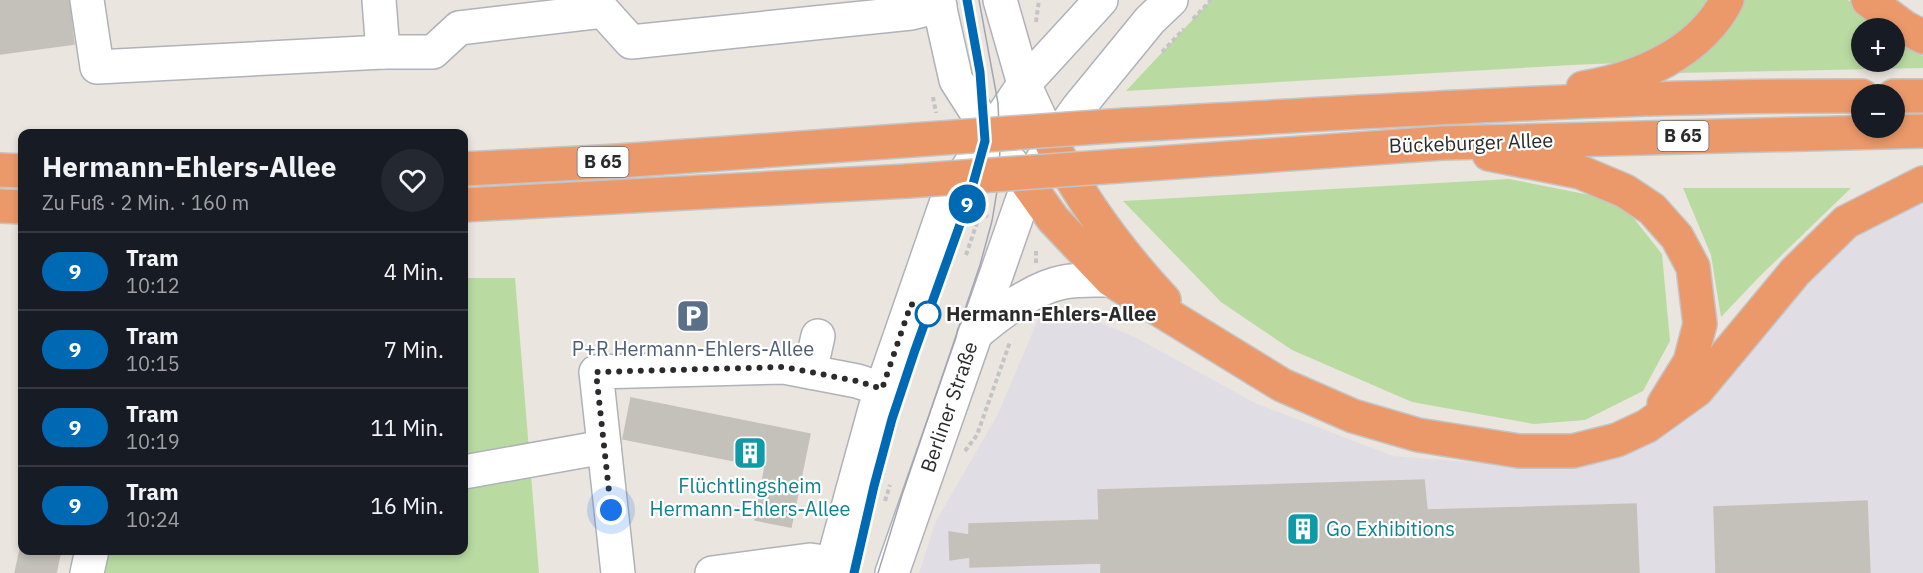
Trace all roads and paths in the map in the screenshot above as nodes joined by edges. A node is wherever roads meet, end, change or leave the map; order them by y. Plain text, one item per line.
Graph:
1 (87, 0) edge
2 (379, 0) edge
3 (1000, 0) edge
4 (1039, 0) edge
5 (1101, 0) edge
6 (1171, 0) edge
7 (1211, 0) edge
8 (1727, 0) edge
9 (1868, 0) edge
10 (939, 3) edge
11 (1036, 25) dead end
12 (1923, 37) edge
13 (383, 52) junction
14 (1157, 58) dead end
15 (1024, 84) junction
16 (1851, 96) edge
17 (1905, 96) edge
18 (1923, 96) edge
19 (1461, 107) junction
20 (1923, 132) edge
21 (990, 133) junction
22 (1443, 143) junction
23 (1052, 144) junction
24 (468, 169) edge
25 (0, 170) edge
26 (18, 171) edge
27 (1072, 182) junction
28 (1923, 183) edge
29 (1028, 184) junction
30 (951, 192) junction
31 (468, 205) edge
32 (0, 206) edge
33 (18, 207) edge
34 (981, 211) junction
35 (1011, 232) junction
36 (966, 255) dead end
37 (1111, 280) junction
38 (1043, 290) junction
39 (1192, 330) junction
40 (974, 335) junction
41 (818, 336) dead end
42 (1011, 338) dead end
43 (810, 372) junction
44 (882, 389) junction
45 (1647, 426) junction
46 (604, 447) junction
47 (964, 453) dead end
48 (468, 471) edge
49 (91, 555) edge
50 (833, 558) edge
51 (87, 573) edge
52 (618, 573) edge
53 (712, 573) edge
54 (892, 573) edge

1 - 13 street
2 - 13 street
3 - 15 street
4 - 11 path
5 - 15 street
6 - 23 street
7 - 14 path
8 - 19 highway
9 - 12 highway
10 - 13 street
10 - 21 street
15 - 21 street
15 - 23 street
16 - 19 highway, Bückeburger Allee / B 65
17 - 18 highway
19 - 24 highway, Bückeburger Allee / B 65, bridge
20 - 22 highway, Bückeburger Allee / B 65
21 - 29 street
21 - 30 street
22 - 31 highway, Bückeburger Allee / B 65, bridge
22 - 45 highway
23 - 27 highway
23 - 29 street, Berliner Straße
25 - 26 highway
27 - 29 street
27 - 39 highway
28 - 45 highway
29 - 30 street
29 - 35 street, Berliner Straße
29 - 37 highway
30 - 34 path
30 - 44 street
32 - 33 highway
34 - 35 path
34 - 36 path
35 - 38 path
35 - 40 street, Berliner Straße
37 - 38 street
37 - 39 highway
38 - 40 street
39 - 45 highway
40 - 54 street, Berliner Straße
41 - 43 street
42 - 47 path
43 - 44 street
43 - 46 street
44 - 50 street
46 - 48 street
46 - 52 street
49 - 51 street
50 - 53 street

